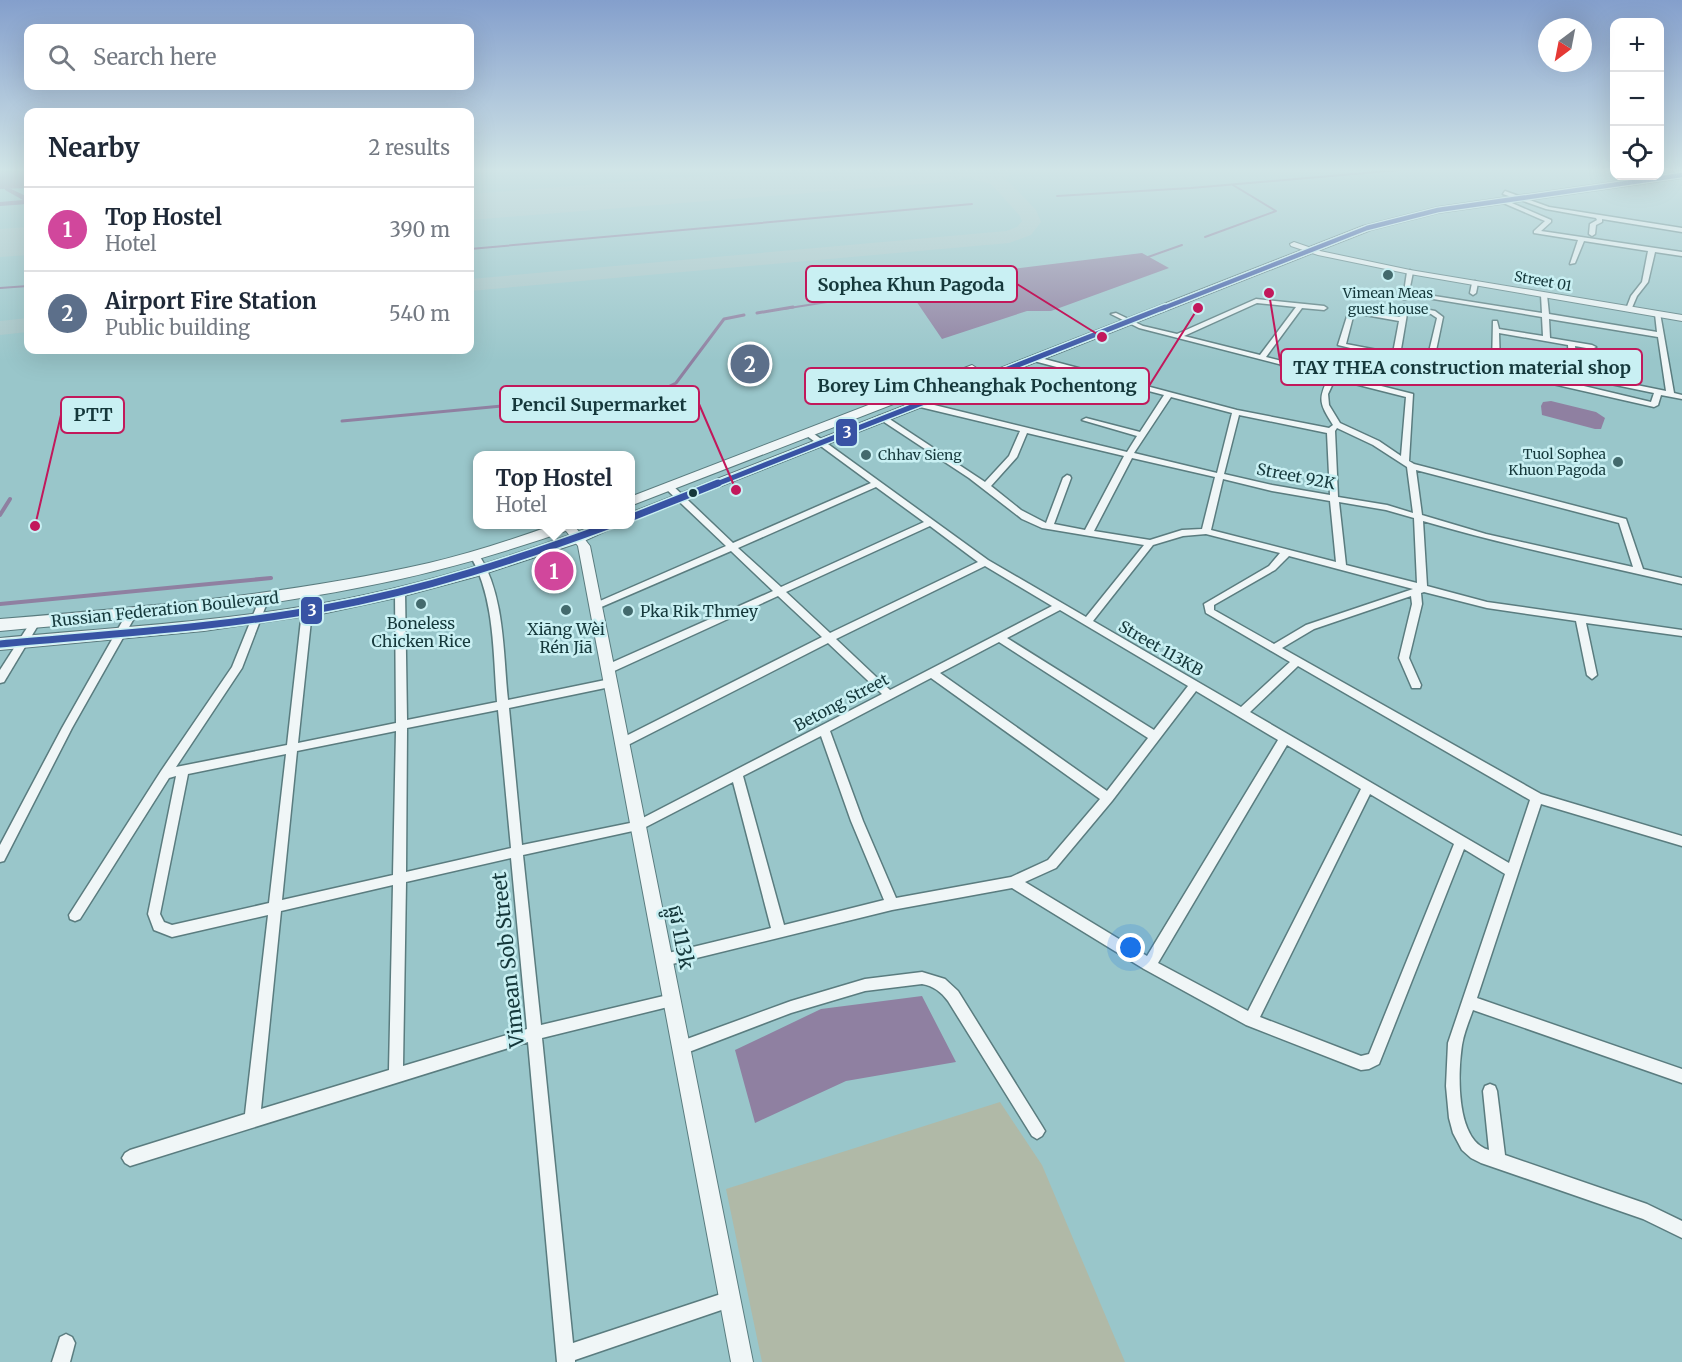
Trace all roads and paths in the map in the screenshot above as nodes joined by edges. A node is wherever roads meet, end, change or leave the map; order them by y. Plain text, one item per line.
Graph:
1 (1324, 234) edge
2 (1357, 234) edge
3 (1542, 234) edge
4 (1581, 240) junction
5 (1294, 244) junction
6 (1309, 250) junction
7 (1651, 250) junction
8 (1682, 254) edge
9 (1572, 263) dead end
10 (1410, 272) junction
11 (1474, 283) junction
12 (1406, 293) junction
13 (1473, 293) dead end
14 (1544, 295) junction
15 (1300, 306) junction
16 (1404, 307) junction
17 (1324, 308) dead end
18 (1629, 309) junction
19 (1114, 314) junction
20 (1658, 314) junction
21 (1546, 315) junction
22 (1682, 318) edge
23 (1404, 320) junction
24 (1128, 321) junction
25 (1093, 322) dead end
26 (1661, 335) junction
27 (1178, 336) junction
28 (1547, 339) junction
29 (1571, 343) junction
30 (1592, 347) dead end
31 (1396, 357) junction
32 (1033, 358) junction
33 (1262, 358) junction
34 (988, 363) dead end
35 (1573, 363) dead end
36 (1548, 369) dead end
37 (1333, 376) junction
38 (1658, 392) junction
39 (1670, 394) junction
40 (906, 395) junction
41 (1168, 395) junction
42 (1682, 397) edge
43 (920, 403) junction
44 (1236, 412) junction
45 (882, 418) junction
46 (1086, 420) dead end
47 (1334, 428) junction
48 (1024, 430) junction
49 (807, 433) junction
50 (1142, 435) junction
51 (820, 443) junction
52 (1130, 453) junction
53 (1408, 463) junction
54 (1219, 476) junction
55 (1067, 478) dead end
56 (877, 484) junction
57 (986, 486) junction
58 (669, 487) junction
59 (681, 498) junction
60 (1334, 498) junction
61 (635, 500) edge
62 (635, 516) edge
63 (1418, 517) junction
64 (930, 523) junction
65 (1049, 526) junction
66 (573, 530) edge
67 (1206, 531) junction
68 (1089, 533) junction
69 (1150, 543) junction
70 (732, 547) junction
71 (1286, 553) junction
72 (985, 562) junction
73 (480, 564) junction
74 (1341, 566) junction
75 (1639, 572) junction
76 (1682, 581) edge
77 (778, 590) junction
78 (1419, 591) junction
79 (400, 592) junction
80 (262, 600) junction
81 (596, 606) junction
82 (1060, 606) junction
83 (307, 611) junction
84 (132, 613) junction
85 (257, 618) junction
86 (1581, 620) junction
87 (35, 622) junction
88 (1087, 622) junction
89 (0, 625) edge
90 (119, 633) junction
91 (1682, 633) edge
92 (829, 638) junction
93 (999, 638) junction
94 (24, 642) junction
95 (0, 644) edge
96 (1275, 648) junction
97 (1297, 661) junction
98 (932, 673) junction
99 (1592, 675) dead end
100 (609, 676) junction
101 (0, 679) edge
102 (1195, 685) junction
103 (1416, 685) dead end
104 (889, 695) junction
105 (503, 705) junction
106 (1242, 713) junction
107 (402, 726) junction
108 (824, 730) junction
109 (1156, 737) junction
110 (1285, 738) junction
111 (622, 743) junction
112 (293, 748) junction
113 (183, 771) junction
114 (165, 774) junction
115 (737, 775) junction
116 (1368, 787) junction
117 (1108, 798) junction
118 (1538, 798) junction
119 (638, 826) junction
120 (1682, 841) edge
121 (1461, 842) junction
122 (515, 852) junction
123 (0, 857) edge
124 (1511, 871) junction
125 (398, 880) junction
126 (1013, 882) junction
127 (892, 904) junction
128 (277, 907) junction
129 (75, 915) dead end
130 (779, 932) junction
131 (664, 960) junction
132 (1149, 965) junction
133 (672, 1000) junction
134 (1470, 1002) junction
135 (1251, 1020) junction
136 (536, 1033) junction
137 (681, 1048) junction
138 (396, 1075) junction
139 (1682, 1076) edge
140 (1490, 1091) dead end
141 (252, 1119) junction
142 (1037, 1131) dead end
143 (130, 1158) dead end
144 (1498, 1160) junction
145 (1682, 1230) edge
146 (729, 1299) junction
147 (66, 1343) dead end
148 (565, 1358) edge
149 (61, 1362) edge
150 (742, 1362) edge

1 - 5 highway
2 - 6 highway
3 - 4 street
4 - 7 street
4 - 9 street
5 - 6 street, Street 01
5 - 19 highway
6 - 10 street, Street 01
6 - 24 highway
7 - 8 street
7 - 18 street
10 - 11 street, Street 01
10 - 12 street
11 - 13 street
11 - 14 street, Street 01
12 - 16 street
12 - 21 street
14 - 18 street, Street 01
14 - 21 street
15 - 17 street
15 - 27 street
15 - 33 street
16 - 23 street
16 - 31 street
18 - 20 street, Street 01
19 - 24 street
19 - 25 highway
20 - 22 street, Street 01
20 - 26 street
21 - 26 street
21 - 28 street
23 - 31 street
23 - 31 street
24 - 27 street
24 - 32 highway
26 - 39 street
27 - 33 street
28 - 29 street
28 - 38 street
29 - 30 street
29 - 35 street
32 - 41 street
32 - 43 highway
33 - 37 street
34 - 40 highway
36 - 38 street
37 - 47 street
37 - 53 street
38 - 39 street
39 - 42 street
40 - 43 street, Street 92K
40 - 49 highway
41 - 44 street
41 - 50 street
43 - 45 highway
43 - 48 street, Street 92K
44 - 47 street
44 - 54 street
45 - 51 highway
45 - 57 street
46 - 50 street
47 - 53 street
47 - 60 street
48 - 52 street, Street 92K
48 - 57 street
49 - 51 street, Street 113KB
49 - 58 highway
50 - 52 street
51 - 56 street, Street 113KB
51 - 59 highway
52 - 54 street, Street 92K
52 - 68 street
53 - 63 street
53 - 75 street
54 - 60 street, Street 92K
54 - 67 street
55 - 65 street
56 - 64 street, Street 113KB
56 - 70 street
57 - 65 street
58 - 59 street
58 - 61 highway
59 - 62 highway
59 - 70 street
60 - 63 street, Street 92K
60 - 74 street
63 - 75 street, Street 92K
63 - 78 street
64 - 72 street, Street 113KB
64 - 77 street
65 - 68 street
66 - 73 highway, Russian Federation Boulevard
66 - 81 street, ផ្លូវ 113k
67 - 69 street
67 - 71 street
68 - 69 street
69 - 88 street
70 - 77 street
70 - 81 street
71 - 74 street
71 - 96 street
72 - 82 street, Street 113KB
72 - 92 street
73 - 79 highway, Russian Federation Boulevard
73 - 80 highway, Russian Federation Boulevard
73 - 105 street, Vimean Sob Street
74 - 78 street
75 - 76 street, Street 92K
77 - 92 street
77 - 100 street
78 - 86 street
78 - 96 street
78 - 103 street
79 - 83 highway, Russian Federation Boulevard
79 - 107 street
80 - 84 highway, Russian Federation Boulevard
80 - 85 street
81 - 100 street, ផ្លូវ 113k
82 - 88 street, Street 113KB
82 - 93 street, Betong Street
83 - 85 highway, Russian Federation Boulevard
83 - 112 street
84 - 87 highway, Russian Federation Boulevard
84 - 90 street
85 - 90 highway, Russian Federation Boulevard
85 - 114 street
86 - 91 street
86 - 99 street
87 - 89 highway, Russian Federation Boulevard
87 - 94 street
88 - 102 street, Street 113KB
90 - 94 highway, Russian Federation Boulevard
90 - 123 street
92 - 104 street
92 - 111 street
93 - 98 street, Betong Street
93 - 109 street
94 - 95 highway, Russian Federation Boulevard
94 - 101 street
96 - 97 street
97 - 106 street
97 - 118 street
98 - 104 street, Betong Street
98 - 117 street
100 - 105 street
100 - 111 street, ផ្លូវ 113k
102 - 106 street, Street 113KB
102 - 109 street
104 - 108 street, Betong Street
105 - 107 street
105 - 122 street, Vimean Sob Street
106 - 110 street, Street 113KB
107 - 112 street
107 - 125 street
108 - 115 street, Betong Street
108 - 127 street
109 - 117 street
110 - 116 street, Street 113KB
110 - 132 street
111 - 119 street, ផ្លូវ 113k
112 - 113 street
112 - 128 street
113 - 114 street
113 - 128 street, Betong Street
114 - 129 street
115 - 119 street, Betong Street
115 - 130 street
116 - 121 street, Street 113KB
116 - 135 street
117 - 126 street
118 - 120 street
118 - 124 street
119 - 122 street, Betong Street
119 - 131 street, ផ្លូវ 113k
121 - 124 street, Street 113KB
121 - 135 street
122 - 125 street, Betong Street
122 - 136 street, Vimean Sob Street
124 - 134 street
125 - 128 street, Betong Street
125 - 138 street
126 - 127 street
126 - 132 street
127 - 130 street
128 - 141 street
130 - 131 street
131 - 133 street, ផ្លូវ 113k
132 - 135 street
133 - 136 street
133 - 137 street, ផ្លូវ 113k
134 - 139 street
134 - 144 street
136 - 138 street
136 - 148 street, Vimean Sob Street
137 - 142 street
137 - 146 street, ផ្លូវ 113k
138 - 141 street
140 - 144 street
141 - 143 street
144 - 145 street
146 - 148 street
146 - 150 street, ផ្លូវ 113k
147 - 149 street

